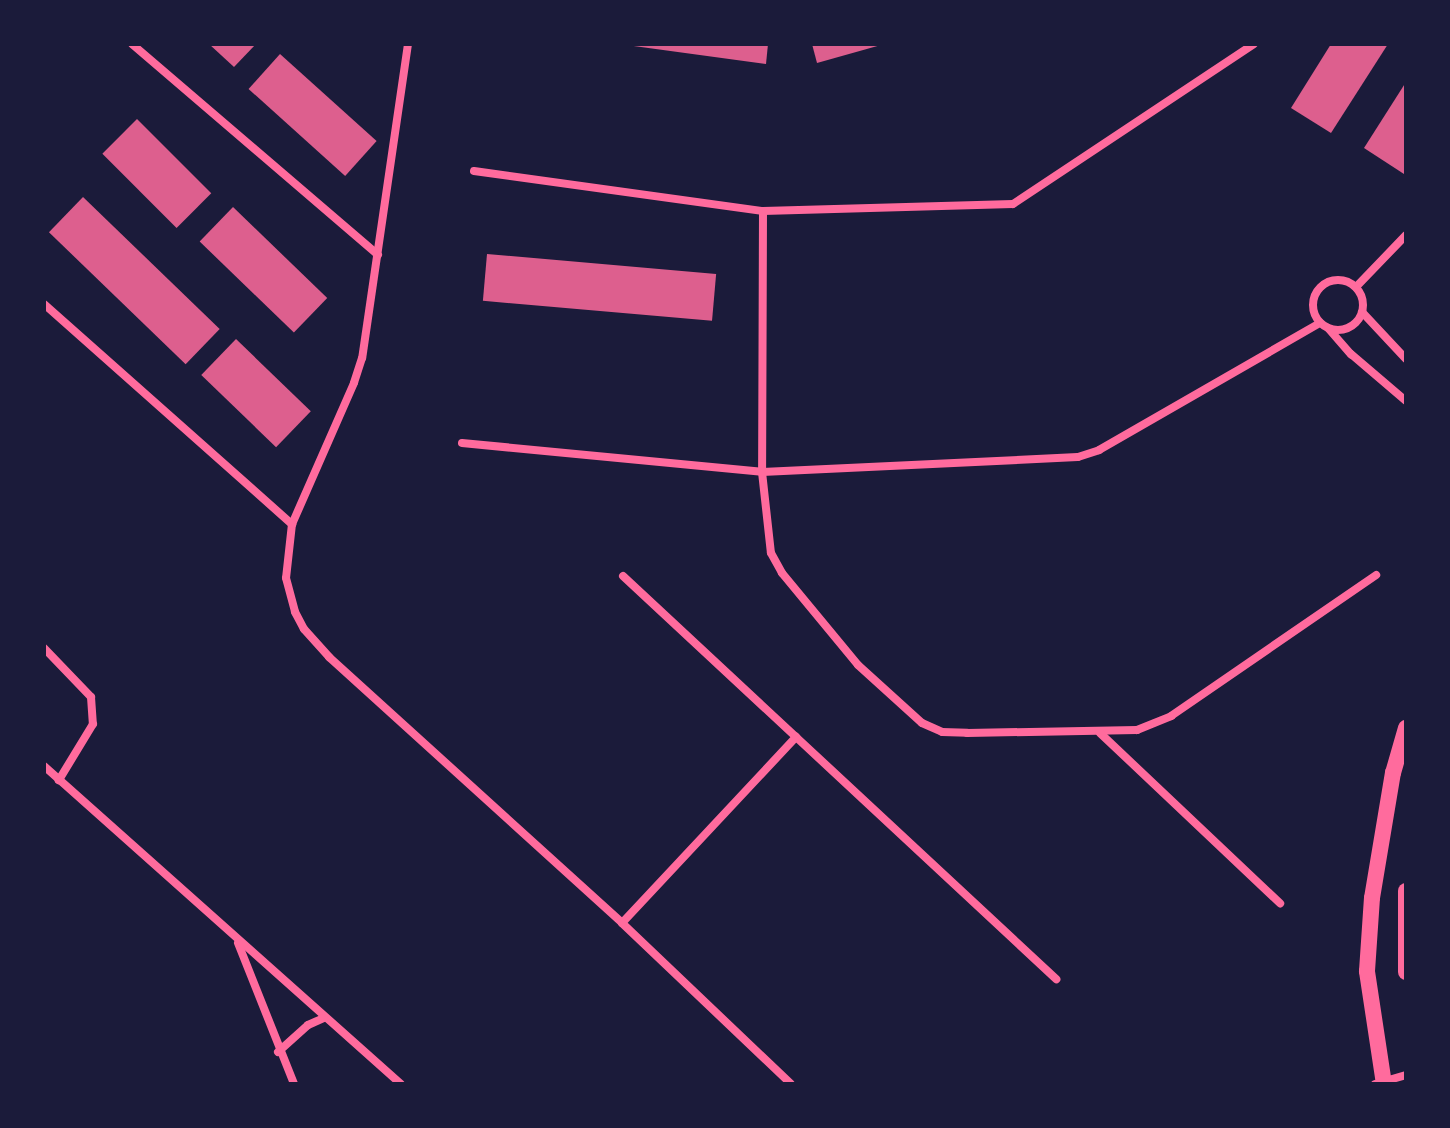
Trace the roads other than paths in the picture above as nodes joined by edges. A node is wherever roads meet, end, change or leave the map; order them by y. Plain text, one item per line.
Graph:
1 (132, 44) edge
2 (408, 44) edge
3 (1254, 44) edge
4 (474, 171) dead end
5 (763, 211) junction
6 (1406, 235) edge
7 (378, 255) junction
8 (1356, 287) junction
9 (44, 304) edge
10 (1362, 312) junction
11 (1324, 326) junction
12 (1406, 359) edge
13 (1406, 401) edge
14 (462, 443) dead end
15 (762, 472) junction
16 (292, 524) junction
17 (1376, 575) dead end
18 (623, 576) dead end
19 (44, 648) edge
20 (1406, 728) edge
21 (1100, 733) junction
22 (796, 737) junction
23 (44, 766) edge
24 (59, 780) junction
25 (1406, 891) edge
26 (1280, 903) dead end
27 (622, 923) junction
28 (238, 943) junction
29 (1406, 972) edge
30 (1056, 979) dead end
31 (324, 1018) junction
32 (278, 1052) junction
33 (1406, 1075) edge
34 (1381, 1083) edge
35 (294, 1084) edge
36 (401, 1084) edge
37 (791, 1084) edge

1 - 7 street
2 - 7 street
3 - 5 street
4 - 5 street
5 - 15 street
6 - 8 street
7 - 16 street
8 - 10 street
8 - 11 street
9 - 16 street
10 - 11 street
10 - 12 street
11 - 13 street
11 - 15 street
14 - 15 street
15 - 21 street
16 - 27 street
17 - 21 street
18 - 22 street
19 - 24 street
20 - 34 main road
21 - 26 street
22 - 27 street
22 - 30 street
23 - 24 street
24 - 28 street
25 - 29 main road
27 - 37 street
28 - 31 street
28 - 32 street
31 - 32 street
31 - 36 street
32 - 35 street
33 - 34 street

